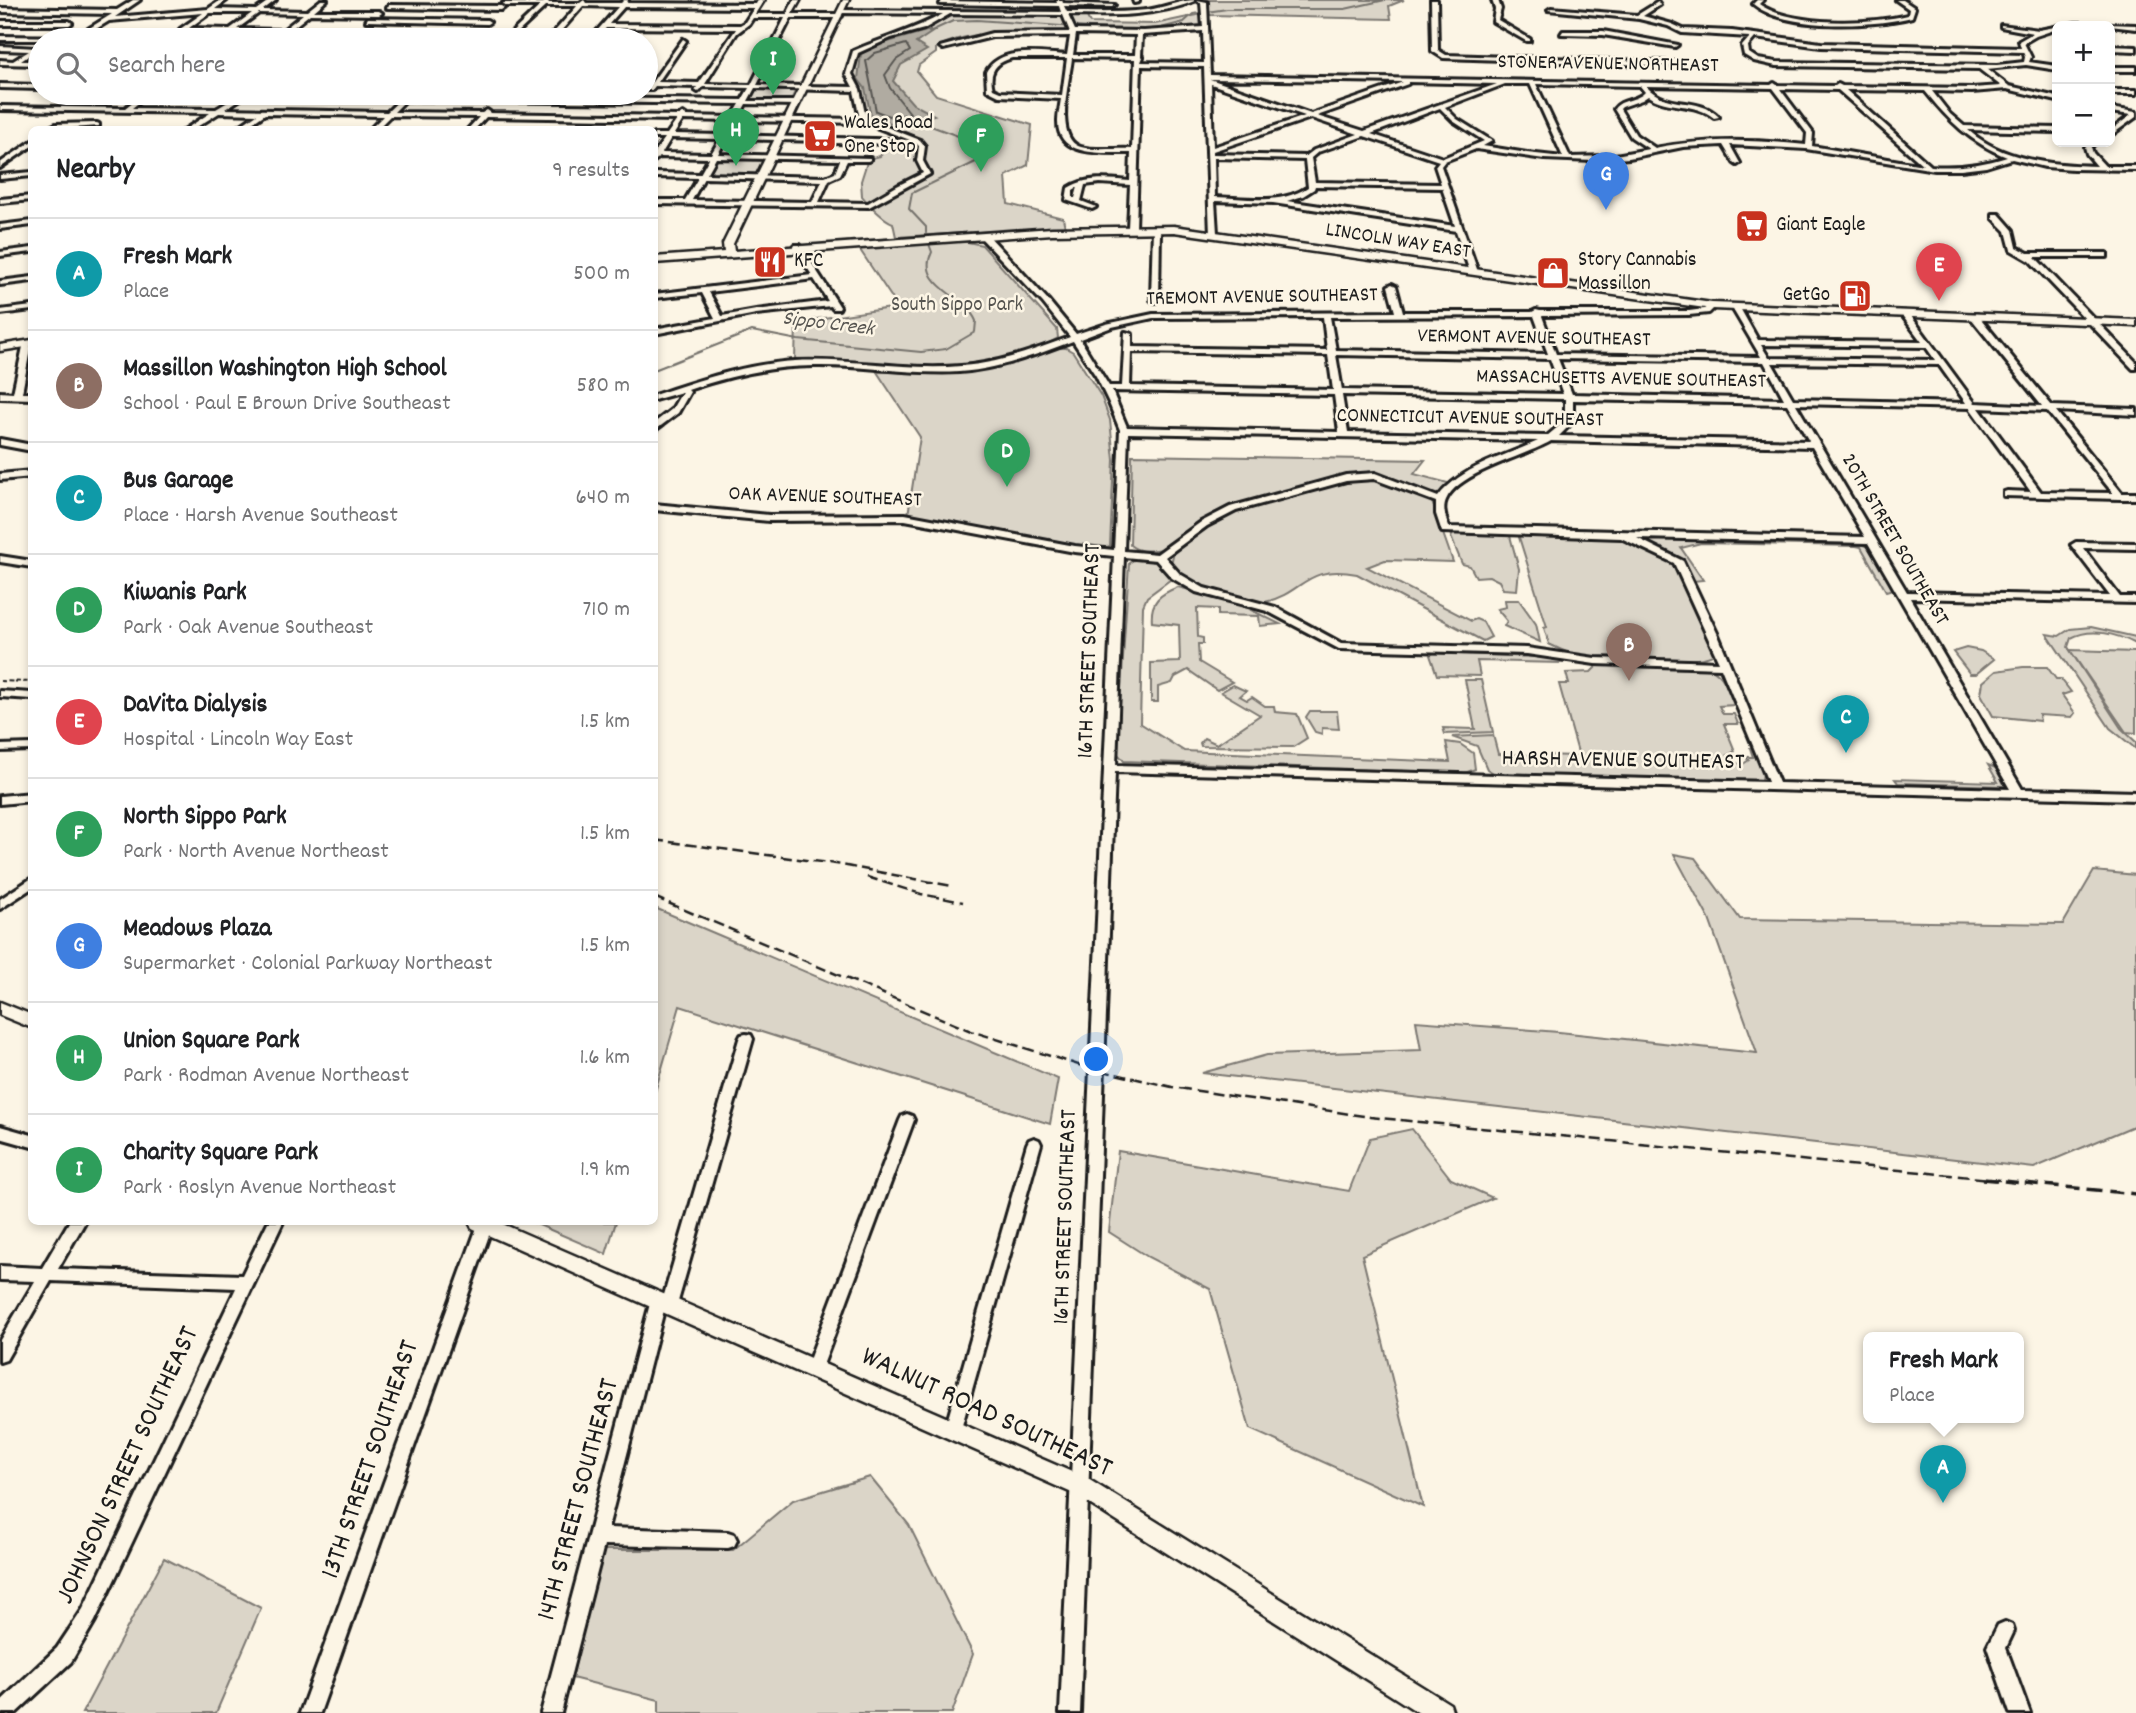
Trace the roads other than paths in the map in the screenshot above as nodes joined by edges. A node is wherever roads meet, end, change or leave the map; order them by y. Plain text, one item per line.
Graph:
1 (137, 0) edge
2 (225, 0) edge
3 (272, 0) edge
4 (324, 0) edge
5 (400, 0) edge
6 (797, 0) edge
7 (846, 0) edge
8 (1194, 0) edge
9 (1200, 0) edge
10 (1434, 0) edge
11 (1495, 0) edge
12 (1760, 0) edge
13 (1899, 0) edge
14 (942, 1) edge
15 (547, 2) edge
16 (584, 2) edge
17 (625, 2) edge
18 (1060, 2) edge
19 (1592, 2) dead end
20 (759, 3) edge
21 (505, 4) edge
22 (1658, 4) dead end
23 (1112, 5) dead end
24 (389, 7) junction
25 (919, 9) dead end
26 (0, 10) edge
27 (210, 10) junction
28 (1550, 10) dead end
29 (258, 11) junction
30 (1594, 11) junction
31 (118, 12) junction
32 (309, 12) junction
33 (906, 12) junction
34 (949, 12) junction
35 (379, 13) junction
36 (840, 14) junction
37 (1067, 14) junction
38 (751, 16) junction
39 (788, 16) junction
40 (1636, 18) junction
41 (107, 19) junction
42 (367, 20) junction
43 (487, 22) junction
44 (0, 23) edge
45 (68, 23) dead end
46 (605, 26) joint
47 (2003, 26) dead end
48 (742, 27) junction
49 (2136, 27) edge
50 (93, 28) edge
51 (185, 28) edge
52 (235, 28) edge
53 (289, 28) edge
54 (354, 28) edge
55 (479, 28) edge
56 (520, 28) edge
57 (561, 28) edge
58 (1205, 29) junction
59 (1072, 30) junction
60 (1682, 32) junction
61 (2038, 32) junction
62 (1139, 33) junction
63 (1563, 33) dead end
64 (898, 34) junction
65 (1754, 36) junction
66 (0, 38) edge
67 (28, 38) edge
68 (1528, 40) dead end
69 (683, 41) dead end
70 (1675, 45) junction
71 (943, 47) dead end
72 (0, 48) edge
73 (2115, 48) edge
74 (28, 49) edge
75 (2136, 49) edge
76 (2023, 50) junction
77 (28, 54) edge
78 (1070, 56) junction
79 (1451, 59) joint
80 (1139, 60) junction
81 (0, 62) edge
82 (15, 62) junction
83 (28, 63) edge
84 (2025, 63) junction
85 (1677, 64) junction
86 (1207, 65) junction
87 (1981, 67) junction
88 (2052, 67) edge
89 (2115, 69) edge
90 (2136, 69) edge
91 (658, 73) edge
92 (1208, 79) junction
93 (1415, 80) junction
94 (1504, 81) junction
95 (1531, 81) junction
96 (1641, 83) junction
97 (658, 84) edge
98 (1678, 84) junction
99 (1774, 85) junction
100 (0, 86) edge
101 (701, 86) junction
102 (753, 86) junction
103 (1838, 86) junction
104 (28, 87) edge
105 (804, 87) junction
106 (2007, 87) junction
107 (1926, 88) junction
108 (857, 89) junction
109 (2115, 92) edge
110 (2136, 92) edge
111 (1647, 93) junction
112 (1064, 97) junction
113 (2052, 98) edge
114 (658, 101) edge
115 (1635, 101) junction
116 (691, 102) junction
117 (1662, 102) junction
118 (743, 103) junction
119 (796, 103) junction
120 (129, 105) edge
121 (228, 105) edge
122 (397, 105) edge
123 (492, 105) edge
124 (539, 105) edge
125 (588, 105) edge
126 (639, 105) edge
127 (1441, 106) junction
128 (0, 108) edge
129 (123, 109) junction
130 (218, 111) junction
131 (2115, 111) edge
132 (264, 112) junction
133 (388, 114) junction
134 (2136, 114) edge
135 (483, 115) junction
136 (530, 116) junction
137 (1311, 116) junction
138 (1716, 117) dead end
139 (630, 118) junction
140 (680, 119) junction
141 (734, 119) junction
142 (577, 120) junction
143 (788, 120) junction
144 (838, 121) junction
145 (864, 121) junction
146 (2030, 121) dead end
147 (96, 126) edge
148 (194, 126) edge
149 (242, 126) edge
150 (376, 126) edge
151 (473, 126) edge
152 (521, 126) edge
153 (625, 126) edge
154 (1963, 128) junction
155 (2039, 129) junction
156 (2052, 130) edge
157 (2115, 130) edge
158 (1364, 133) junction
159 (658, 136) edge
160 (669, 136) junction
161 (724, 137) junction
162 (779, 138) junction
163 (829, 140) junction
164 (918, 141) junction
165 (1726, 144) junction
166 (28, 146) edge
167 (1478, 147) junction
168 (2089, 147) edge
169 (1809, 148) junction
170 (1654, 150) junction
171 (1134, 151) junction
172 (658, 152) edge
173 (1211, 153) junction
174 (658, 156) edge
175 (713, 156) junction
176 (770, 157) junction
177 (821, 158) junction
178 (1308, 158) junction
179 (1567, 158) junction
180 (2010, 158) junction
181 (844, 159) junction
182 (868, 159) dead end
183 (1443, 160) junction
184 (1737, 163) dead end
185 (0, 166) edge
186 (1928, 166) junction
187 (1963, 167) junction
188 (2104, 168) junction
189 (2136, 168) edge
190 (28, 174) edge
191 (658, 176) edge
192 (702, 176) junction
193 (0, 177) edge
194 (761, 177) junction
195 (1975, 178) dead end
196 (826, 179) junction
197 (1133, 183) junction
198 (1312, 184) junction
199 (1446, 186) junction
200 (28, 198) edge
201 (1212, 200) junction
202 (0, 201) edge
203 (1273, 201) junction
204 (658, 202) edge
205 (687, 202) junction
206 (1075, 202) joint
207 (747, 204) junction
208 (814, 205) junction
209 (1092, 207) dead end
210 (1996, 216) dead end
211 (28, 224) edge
212 (0, 227) edge
213 (1132, 228) junction
214 (1156, 229) junction
215 (1460, 229) junction
216 (1213, 233) junction
217 (984, 236) junction
218 (797, 247) junction
219 (28, 250) edge
220 (729, 253) junction
221 (0, 254) edge
222 (2027, 255) junction
223 (2104, 255) dead end
224 (658, 260) edge
225 (1474, 272) junction
226 (816, 277) junction
227 (28, 280) edge
228 (0, 283) edge
229 (1392, 286) dead end
230 (704, 290) junction
231 (658, 296) edge
232 (1155, 300) dead end
233 (834, 305) joint
234 (1712, 306) junction
235 (28, 308) edge
236 (1735, 308) junction
237 (0, 312) edge
238 (1536, 312) junction
239 (1399, 313) junction
240 (1326, 314) junction
241 (1905, 314) junction
242 (1974, 316) junction
243 (720, 319) junction
244 (2091, 320) junction
245 (2136, 323) edge
246 (658, 329) edge
247 (1128, 334) dead end
248 (1074, 338) junction
249 (1757, 342) junction
250 (28, 343) edge
251 (1927, 345) junction
252 (0, 348) edge
253 (1127, 349) junction
254 (28, 351) edge
255 (1333, 352) junction
256 (1554, 357) junction
257 (1768, 361) junction
258 (1941, 363) junction
259 (2136, 368) edge
260 (28, 378) edge
261 (21, 379) junction
262 (682, 388) junction
263 (1106, 388) junction
264 (1126, 388) junction
265 (1339, 392) junction
266 (0, 395) edge
267 (17, 395) junction
268 (28, 396) edge
269 (658, 397) edge
270 (1568, 397) junction
271 (1790, 401) junction
272 (1973, 406) junction
273 (2050, 409) junction
274 (2136, 412) edge
275 (658, 424) edge
276 (1124, 430) junction
277 (1344, 434) junction
278 (1550, 438) junction
279 (0, 442) edge
280 (1815, 444) junction
281 (28, 447) edge
282 (28, 474) edge
283 (0, 477) edge
284 (2007, 494) dead end
285 (2038, 494) junction
286 (2120, 496) junction
287 (2136, 496) edge
288 (1441, 501) junction
289 (658, 507) edge
290 (1623, 535) junction
291 (1872, 540) junction
292 (2136, 546) edge
293 (1119, 554) junction
294 (1159, 557) junction
295 (0, 559) edge
296 (28, 563) edge
297 (1903, 594) junction
298 (2117, 599) junction
299 (2136, 600) edge
300 (1723, 665) junction
301 (0, 694) edge
302 (28, 696) edge
303 (28, 747) edge
304 (0, 748) edge
305 (1110, 768) junction
306 (1774, 786) junction
307 (2018, 792) junction
308 (2136, 796) edge
309 (28, 797) edge
310 (0, 800) edge
311 (28, 885) edge
312 (0, 905) edge
313 (0, 1008) edge
314 (28, 1020) edge
315 (746, 1039) dead end
316 (907, 1119) dead end
317 (0, 1132) edge
318 (28, 1140) edge
319 (1034, 1144) dead end
320 (75, 1225) edge
321 (274, 1225) edge
322 (481, 1225) edge
323 (487, 1225) edge
324 (0, 1273) edge
325 (46, 1275) junction
326 (245, 1282) junction
327 (664, 1303) junction
328 (0, 1355) edge
329 (814, 1368) junction
330 (953, 1429) junction
331 (1080, 1486) junction
332 (597, 1536) junction
333 (728, 1540) dead end
334 (2005, 1631) dead end
335 (2, 1713) edge
336 (310, 1713) edge
337 (551, 1713) edge
338 (1070, 1713) edge
339 (1441, 1713) edge
340 (2020, 1713) edge

1 - 31 street
2 - 27 street
3 - 29 street
4 - 32 street
5 - 24 street
6 - 39 street
7 - 36 main road
8 - 37 street
9 - 58 street
10 - 79 street
11 - 68 street
12 - 13 street
14 - 18 street
14 - 25 street
15 - 16 street
15 - 21 street
15 - 56 street
16 - 17 street
16 - 57 street
17 - 20 street
17 - 46 street
18 - 23 street
18 - 37 street
19 - 30 street
20 - 38 street
21 - 24 street
21 - 43 street
22 - 40 street
24 - 35 street
26 - 31 street
27 - 29 street
27 - 41 street
27 - 51 street
28 - 30 street
29 - 32 street
29 - 52 street
30 - 40 street
31 - 41 street
32 - 35 street
32 - 53 street
33 - 34 street
33 - 36 street
33 - 64 street
34 - 37 street
34 - 64 street
35 - 42 street
36 - 39 street
36 - 105 main road
37 - 59 street
38 - 39 street
38 - 48 street
39 - 102 street
40 - 60 street
41 - 50 street
42 - 43 street
42 - 54 street
43 - 55 street
44 - 45 street
46 - 48 street
47 - 61 street
48 - 101 street
49 - 61 street
58 - 62 street
58 - 86 street
59 - 62 street
59 - 71 street
59 - 78 street
60 - 65 street
60 - 70 street
61 - 76 street
62 - 80 street
63 - 70 street
64 - 108 street
65 - 76 street
65 - 87 street
66 - 67 street
69 - 91 street
70 - 85 street
72 - 74 street
73 - 75 street
76 - 84 street
77 - 82 street
78 - 80 street
78 - 112 street
78 - 112 street
79 - 85 street
80 - 86 street
80 - 171 street
81 - 82 street
82 - 83 street
84 - 87 street
84 - 88 street
85 - 98 street
86 - 92 street
87 - 106 street
89 - 90 street
92 - 93 street, STONER AVENUE NORTHEAST
92 - 137 street
92 - 173 street
93 - 94 street, STONER AVENUE NORTHEAST
93 - 137 street
94 - 95 street, STONER AVENUE NORTHEAST
94 - 127 street
95 - 96 street, STONER AVENUE NORTHEAST
95 - 179 street
96 - 98 street, STONER AVENUE NORTHEAST
96 - 111 street
97 - 101 street
98 - 99 street, STONER AVENUE NORTHEAST
99 - 103 street, STONER AVENUE NORTHEAST
99 - 169 street
100 - 104 street
101 - 102 street
101 - 116 street
102 - 105 street
102 - 118 street
103 - 107 street, STONER AVENUE NORTHEAST
103 - 186 street
105 - 108 street
105 - 119 main road
106 - 107 street, STONER AVENUE NORTHEAST
106 - 113 street
107 - 154 street
108 - 145 street
109 - 110 street
111 - 115 street
111 - 117 street
112 - 171 street
114 - 116 street
115 - 117 street
115 - 170 street
116 - 118 street
116 - 140 street
117 - 138 street
118 - 119 street
118 - 141 street
119 - 143 main road
120 - 129 street
121 - 130 street
122 - 133 street
123 - 135 street
124 - 136 street
125 - 142 street
126 - 139 street
127 - 158 street
127 - 167 street
128 - 129 street
129 - 130 street
129 - 147 street
130 - 132 street
130 - 148 street
131 - 134 street
132 - 133 street
132 - 149 street
133 - 135 street
133 - 150 street
134 - 157 street
135 - 136 street
135 - 151 street
136 - 142 street
136 - 152 street
137 - 158 street
137 - 173 street
139 - 140 street
139 - 142 street
139 - 153 street
140 - 141 street
140 - 160 street
141 - 143 street
141 - 161 street
143 - 144 street
143 - 162 main road
144 - 145 street
144 - 163 street
145 - 164 street
146 - 155 street
154 - 155 street
154 - 180 street
155 - 156 street
158 - 178 street
158 - 183 street
159 - 160 street
160 - 161 street
160 - 172 street
161 - 162 street
161 - 175 street
162 - 163 street
162 - 176 main road
163 - 164 street
163 - 177 street
164 - 208 street
165 - 169 street
165 - 170 street
165 - 184 street
166 - 185 street
167 - 179 street
167 - 183 street
168 - 188 street
169 - 186 street
170 - 179 street
171 - 197 street
173 - 178 street
173 - 201 street
174 - 175 street
175 - 176 street
175 - 192 street
176 - 177 street
176 - 194 main road
177 - 181 street
178 - 198 street
180 - 187 street
180 - 188 street
181 - 182 street
181 - 196 street
183 - 199 street
186 - 187 street
187 - 195 street
188 - 189 street
190 - 193 street
191 - 192 street
192 - 194 street
192 - 205 street
194 - 196 street
194 - 207 main road
196 - 208 street
197 - 206 street
197 - 213 street
198 - 199 street
198 - 203 street
199 - 215 street
200 - 202 street
201 - 203 street
201 - 216 street
203 - 215 street
204 - 205 street
205 - 207 street
206 - 209 street
207 - 208 street
207 - 220 main road
210 - 222 street
211 - 212 street
213 - 214 main road, LINCOLN WAY EAST
213 - 217 main road, LINCOLN WAY EAST
214 - 216 main road, LINCOLN WAY EAST
214 - 232 street
215 - 225 street
216 - 225 main road, LINCOLN WAY EAST
217 - 218 main road, LINCOLN WAY EAST
217 - 248 street
218 - 220 main road, LINCOLN WAY EAST
218 - 226 street
219 - 221 street
220 - 224 main road, LINCOLN WAY EAST
222 - 223 street
222 - 244 street
225 - 234 main road, LINCOLN WAY EAST
226 - 230 street
226 - 233 street
227 - 228 street
229 - 239 street
230 - 231 street
230 - 243 street
233 - 243 street
234 - 236 main road, LINCOLN WAY EAST
234 - 238 street, TREMONT AVENUE SOUTHEAST
235 - 237 street
236 - 241 main road, LINCOLN WAY EAST
236 - 249 street, 20TH STREET SOUTHEAST
238 - 239 street, TREMONT AVENUE SOUTHEAST
238 - 256 street
239 - 240 street, TREMONT AVENUE SOUTHEAST
240 - 248 street, TREMONT AVENUE SOUTHEAST
240 - 255 street
241 - 242 main road, LINCOLN WAY EAST
241 - 251 street
242 - 244 main road, LINCOLN WAY EAST
242 - 273 street
243 - 246 street
244 - 245 main road, LINCOLN WAY EAST
244 - 259 street
247 - 253 street
248 - 262 street, TREMONT AVENUE SOUTHEAST
248 - 263 street
249 - 251 street
249 - 257 street, 20TH STREET SOUTHEAST
250 - 252 main road
251 - 258 street
253 - 255 street, VERMONT AVENUE SOUTHEAST
253 - 264 street
254 - 261 street
255 - 256 street, VERMONT AVENUE SOUTHEAST
255 - 265 street
256 - 257 street, VERMONT AVENUE SOUTHEAST
256 - 270 street
257 - 258 street, VERMONT AVENUE SOUTHEAST
257 - 271 street, 20TH STREET SOUTHEAST
258 - 272 street
260 - 261 street
261 - 267 street
262 - 269 street, TREMONT AVENUE SOUTHEAST
262 - 275 street
263 - 264 street, MASSACHUSETTS AVENUE SOUTHEAST
263 - 276 street
264 - 265 street, MASSACHUSETTS AVENUE SOUTHEAST
265 - 270 street, MASSACHUSETTS AVENUE SOUTHEAST
265 - 277 street
266 - 267 street
267 - 268 street
270 - 271 street, MASSACHUSETTS AVENUE SOUTHEAST
270 - 278 street
271 - 272 street, MASSACHUSETTS AVENUE SOUTHEAST
271 - 280 street, 20TH STREET SOUTHEAST
272 - 273 street, MASSACHUSETTS AVENUE SOUTHEAST
272 - 285 street
273 - 274 street, MASSACHUSETTS AVENUE SOUTHEAST
273 - 286 street
276 - 277 street, CONNECTICUT AVENUE SOUTHEAST
276 - 293 street, 16TH STREET SOUTHEAST
277 - 278 street, CONNECTICUT AVENUE SOUTHEAST
278 - 280 street, CONNECTICUT AVENUE SOUTHEAST
278 - 288 street
279 - 281 street
280 - 291 street, 20TH STREET SOUTHEAST
282 - 283 street
284 - 285 street
285 - 286 street
286 - 287 street
288 - 290 street
288 - 294 street
289 - 293 street, OAK AVENUE SOUTHEAST
290 - 291 street
290 - 300 street
291 - 297 street, 20TH STREET SOUTHEAST
292 - 298 street
293 - 294 street, OAK AVENUE SOUTHEAST
293 - 305 street, 16TH STREET SOUTHEAST
294 - 300 street
295 - 296 street
297 - 298 street
297 - 307 street, 20TH STREET SOUTHEAST
298 - 299 street
300 - 306 street
301 - 302 street
303 - 304 street
305 - 306 street, HARSH AVENUE SOUTHEAST
305 - 331 street, 16TH STREET SOUTHEAST
306 - 307 street, HARSH AVENUE SOUTHEAST
307 - 308 street, HARSH AVENUE SOUTHEAST
309 - 310 street
311 - 312 street
313 - 314 main road
315 - 327 street, 14TH STREET SOUTHEAST
316 - 329 street
317 - 318 street
319 - 330 street
320 - 325 street
321 - 326 street, JOHNSON STREET SOUTHEAST
322 - 336 street, 13TH STREET SOUTHEAST
323 - 327 main road, WALNUT ROAD SOUTHEAST
324 - 325 street
325 - 326 street
325 - 328 street
326 - 335 street, JOHNSON STREET SOUTHEAST
327 - 329 main road, WALNUT ROAD SOUTHEAST
327 - 332 street, 14TH STREET SOUTHEAST
329 - 330 main road, WALNUT ROAD SOUTHEAST
330 - 331 main road, WALNUT ROAD SOUTHEAST
331 - 338 street, 16TH STREET SOUTHEAST
331 - 339 main road, WALNUT ROAD SOUTHEAST
332 - 333 street
332 - 337 street, 14TH STREET SOUTHEAST
334 - 340 street

